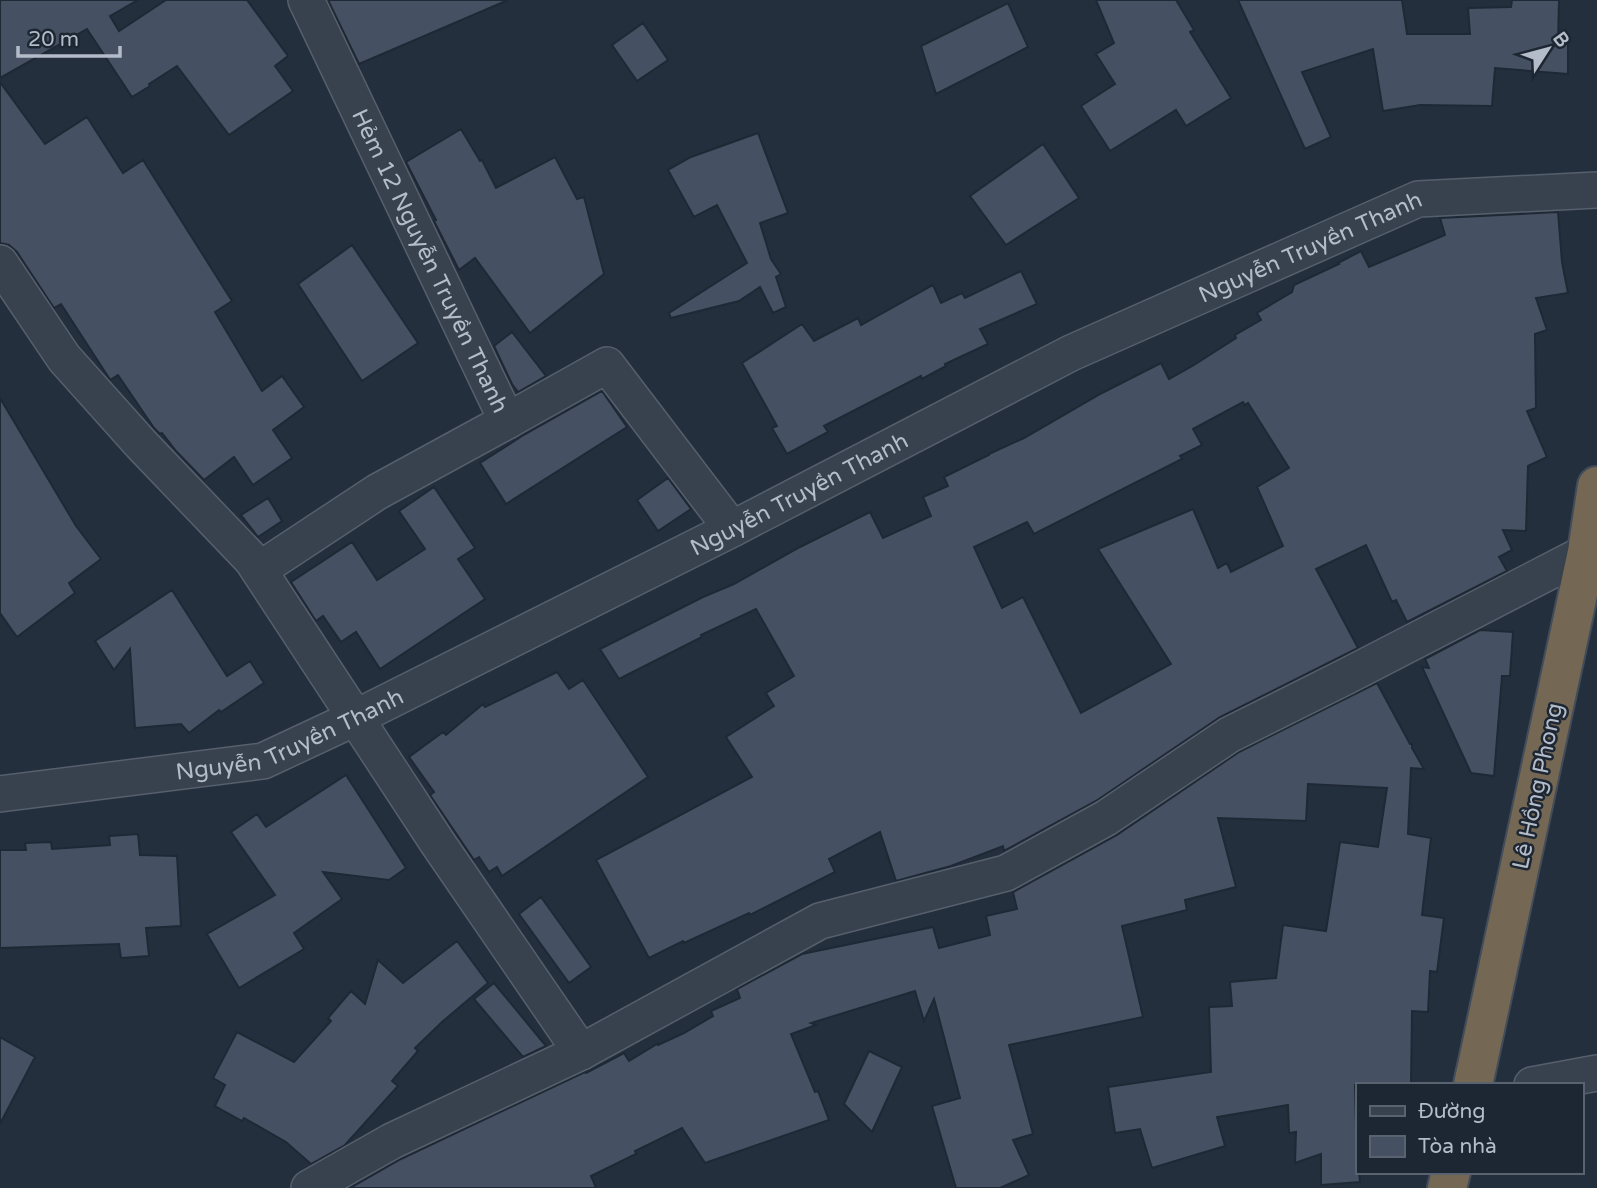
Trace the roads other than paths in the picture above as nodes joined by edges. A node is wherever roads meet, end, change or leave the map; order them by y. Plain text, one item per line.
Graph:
1 (306, 0) edge
2 (1597, 190) edge
3 (0, 263) edge
4 (507, 421) junction
5 (1597, 486) edge
6 (732, 529) junction
7 (1587, 552) junction
8 (259, 570) junction
9 (355, 719) junction
10 (0, 794) edge
11 (581, 1052) junction
12 (1597, 1073) edge
13 (1473, 1083) edge
14 (1543, 1083) edge
15 (309, 1188) edge

1 - 4 street, Hẻm 12 Nguyễn Truyền Thanh
2 - 6 street, Nguyễn Truyền Thanh
3 - 8 street
4 - 6 street, Hẻm 12 Nguyễn Truyền Thanh
4 - 8 street
5 - 7 highway, Lê Hồng Phong
6 - 9 street, Nguyễn Truyền Thanh
7 - 11 street
7 - 13 highway, Lê Hồng Phong
8 - 9 street
9 - 10 street, Nguyễn Truyền Thanh
9 - 11 street
11 - 15 street
12 - 14 street

